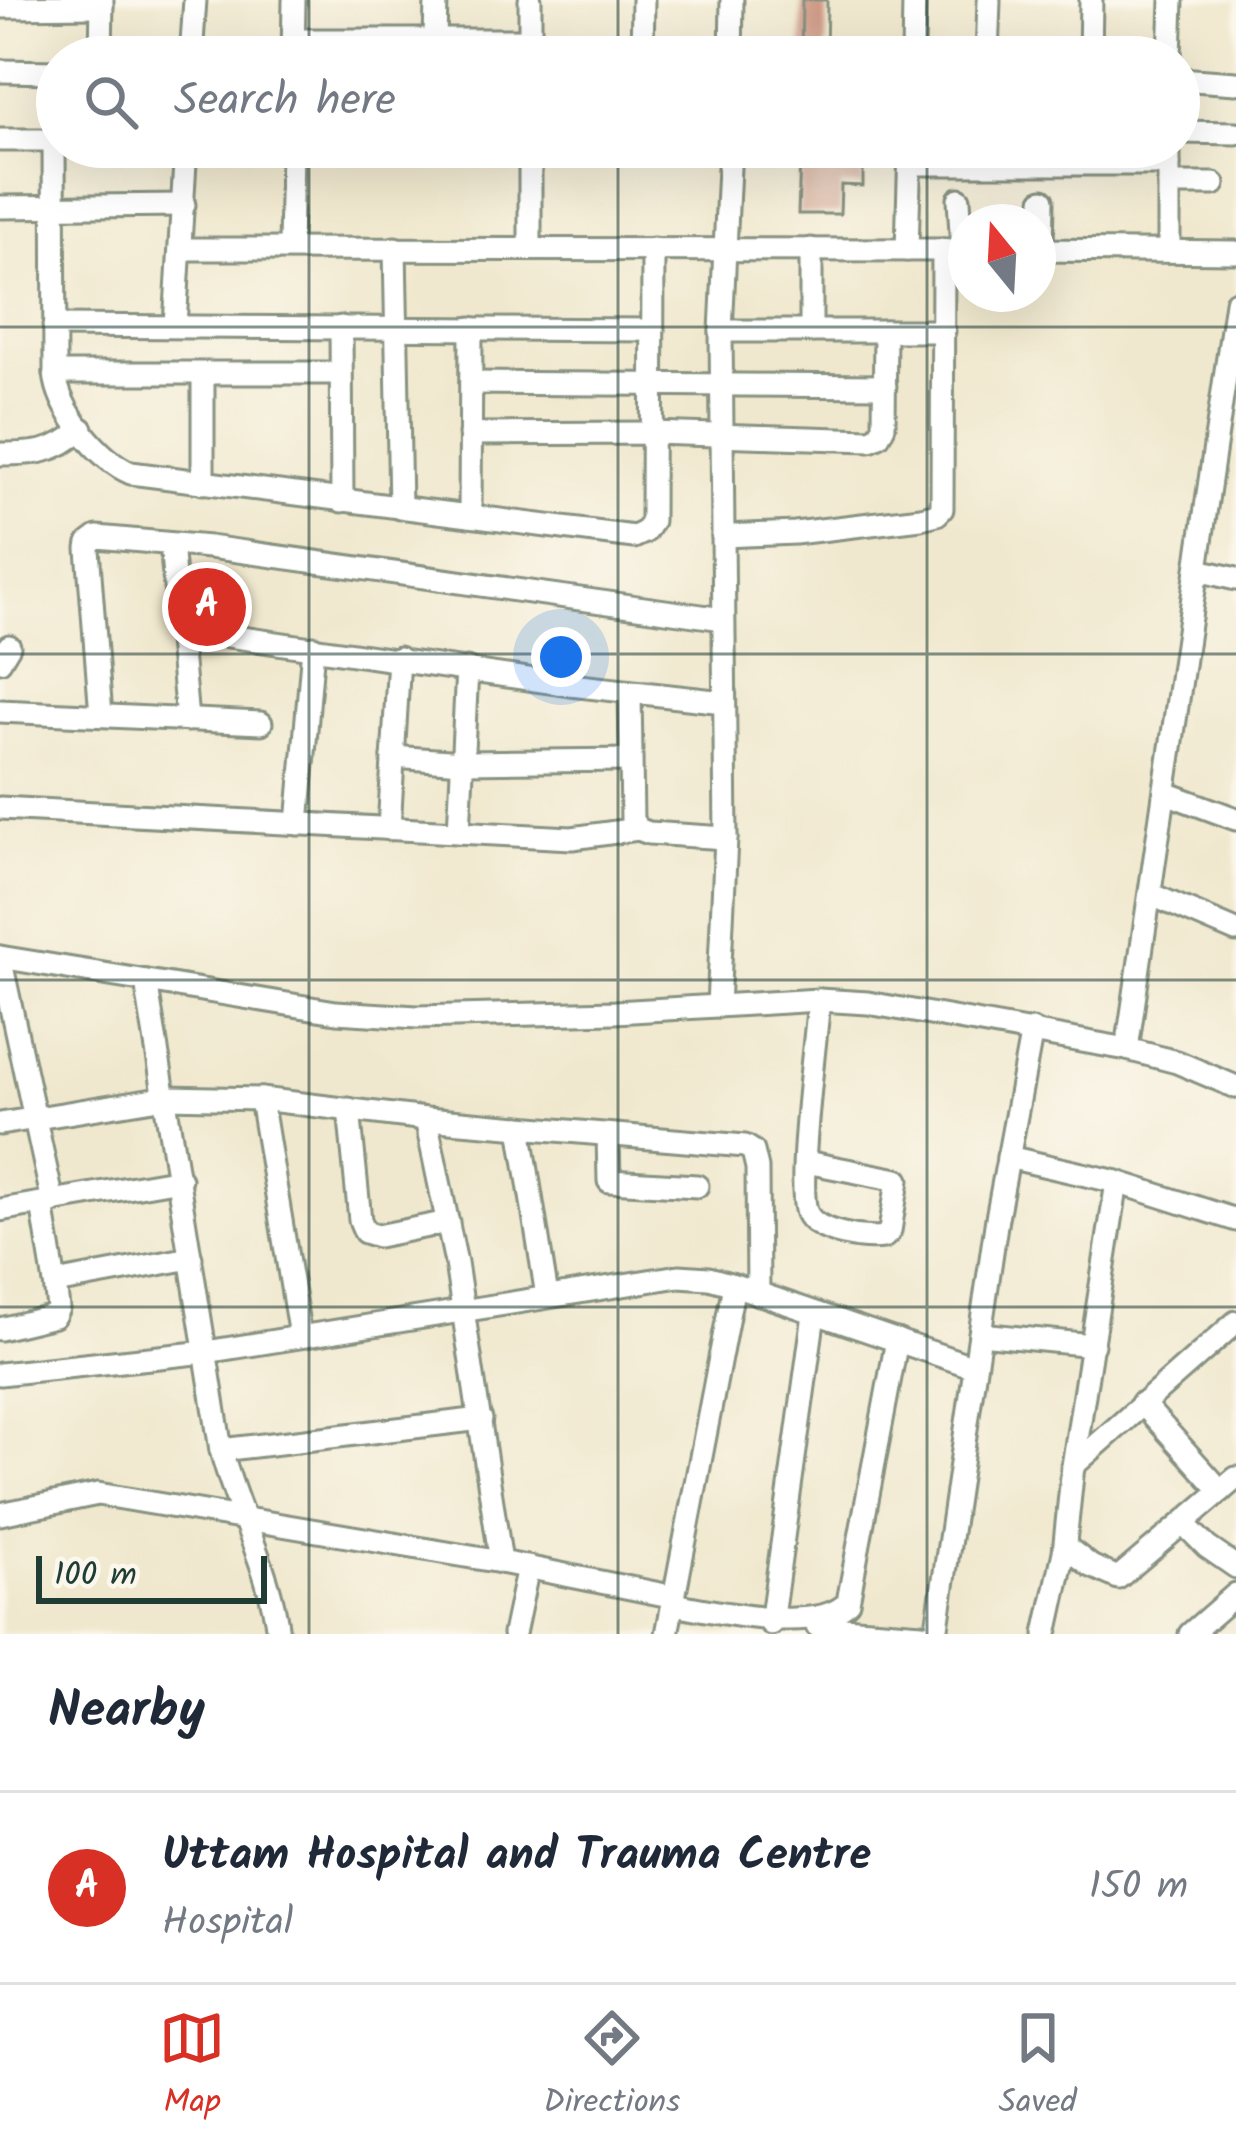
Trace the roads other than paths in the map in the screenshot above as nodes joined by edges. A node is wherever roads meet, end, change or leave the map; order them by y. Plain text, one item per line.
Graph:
1 (195, 0) edge
2 (294, 0) edge
3 (436, 0) edge
4 (530, 0) edge
5 (643, 0) edge
6 (732, 0) edge
7 (914, 0) edge
8 (989, 0) edge
9 (1091, 0) edge
10 (1172, 0) edge
11 (102, 3) edge
12 (0, 7) edge
13 (101, 36) edge
14 (192, 36) edge
15 (293, 36) edge
16 (435, 36) edge
17 (530, 36) edge
18 (642, 36) edge
19 (731, 36) edge
20 (913, 36) edge
21 (988, 36) edge
22 (1090, 36) edge
23 (1171, 36) edge
24 (0, 71) edge
25 (36, 72) edge
26 (1200, 80) edge
27 (1236, 83) edge
28 (1200, 132) edge
29 (1236, 133) edge
30 (0, 140) edge
31 (36, 140) edge
32 (54, 168) edge
33 (185, 168) edge
34 (292, 168) edge
35 (530, 168) edge
36 (729, 168) edge
37 (910, 168) edge
38 (1169, 168) edge
39 (1176, 168) edge
40 (1214, 184) dead end
41 (959, 199) dead end
42 (1043, 200) dead end
43 (959, 204) edge
44 (1043, 204) edge
45 (184, 205) junction
46 (52, 206) junction
47 (0, 208) edge
48 (290, 248) junction
49 (395, 248) junction
50 (182, 249) junction
51 (530, 249) junction
52 (653, 249) junction
53 (725, 249) junction
54 (811, 249) junction
55 (907, 250) junction
56 (948, 250) edge
57 (1056, 250) edge
58 (1169, 250) junction
59 (1236, 252) edge
60 (1236, 302) edge
61 (948, 306) edge
62 (175, 325) junction
63 (54, 326) junction
64 (341, 327) junction
65 (397, 327) junction
66 (471, 328) junction
67 (653, 330) junction
68 (721, 331) junction
69 (811, 331) junction
70 (885, 331) junction
71 (944, 331) junction
72 (55, 373) junction
73 (340, 373) junction
74 (203, 374) junction
75 (471, 383) junction
76 (652, 383) junction
77 (722, 384) junction
78 (885, 386) junction
79 (82, 429) junction
80 (470, 434) junction
81 (652, 434) junction
82 (722, 435) junction
83 (1227, 444) edge
84 (0, 454) edge
85 (203, 483) junction
86 (342, 501) junction
87 (400, 508) junction
88 (470, 516) junction
89 (723, 536) junction
90 (171, 544) junction
91 (1198, 571) junction
92 (1236, 579) edge
93 (723, 620) junction
94 (179, 629) junction
95 (313, 646) junction
96 (399, 658) junction
97 (467, 669) junction
98 (630, 692) junction
99 (724, 702) junction
100 (0, 711) edge
101 (101, 716) junction
102 (187, 719) junction
103 (260, 723) dead end
104 (393, 757) junction
105 (630, 760) junction
106 (463, 762) junction
107 (1166, 793) junction
108 (0, 808) edge
109 (1236, 819) edge
110 (298, 824) junction
111 (389, 829) junction
112 (638, 829) junction
113 (460, 832) junction
114 (726, 838) junction
115 (1152, 896) junction
116 (1236, 931) edge
117 (0, 957) edge
118 (146, 981) junction
119 (819, 1000) junction
120 (718, 1006) junction
121 (1032, 1030) junction
122 (1127, 1048) junction
123 (1236, 1087) edge
124 (166, 1097) junction
125 (261, 1099) junction
126 (349, 1109) junction
127 (426, 1119) junction
128 (33, 1120) junction
129 (0, 1124) edge
130 (520, 1127) junction
131 (608, 1136) junction
132 (1008, 1156) junction
133 (806, 1162) junction
134 (180, 1179) junction
135 (1117, 1182) junction
136 (697, 1186) dead end
137 (48, 1203) junction
138 (0, 1210) edge
139 (1236, 1220) edge
140 (448, 1222) junction
141 (191, 1258) junction
142 (55, 1283) junction
143 (734, 1285) junction
144 (758, 1294) junction
145 (547, 1296) junction
146 (461, 1310) junction
147 (814, 1314) junction
148 (1236, 1322) edge
149 (0, 1329) edge
150 (980, 1334) junction
151 (300, 1336) junction
152 (896, 1340) junction
153 (1093, 1346) junction
154 (206, 1352) junction
155 (974, 1367) junction
156 (0, 1374) edge
157 (1142, 1403) junction
158 (481, 1419) junction
159 (221, 1450) junction
160 (1073, 1466) junction
161 (1228, 1484) edge
162 (0, 1514) edge
163 (240, 1516) junction
164 (1184, 1524) junction
165 (1065, 1546) junction
166 (501, 1562) junction
167 (528, 1567) junction
168 (1236, 1567) edge
169 (1236, 1594) edge
170 (675, 1600) junction
171 (771, 1624) junction
172 (817, 1625) junction
173 (278, 1634) edge
174 (514, 1634) edge
175 (667, 1634) edge
176 (922, 1634) edge
177 (936, 1634) edge
178 (1046, 1634) edge
179 (1190, 1634) edge

1 - 14 street
2 - 15 street
3 - 16 street
4 - 17 street
5 - 18 street
6 - 19 street
7 - 20 street
8 - 21 street
9 - 22 street
10 - 23 street
11 - 12 street
11 - 13 street
24 - 25 street
26 - 27 street
28 - 29 street
30 - 31 street
32 - 46 street
33 - 45 street
34 - 48 street
35 - 51 street
36 - 53 street
37 - 55 street
38 - 58 street
39 - 40 street
41 - 43 street
42 - 44 street
45 - 46 street
45 - 50 street
46 - 47 street
46 - 63 street
48 - 49 street
48 - 50 street
49 - 51 street
49 - 65 street
50 - 62 street
51 - 52 street
52 - 53 street
52 - 67 street
53 - 54 street
53 - 68 street
54 - 55 street
54 - 69 street
55 - 56 street
57 - 58 street
58 - 59 street
60 - 83 street
61 - 71 street
62 - 63 street
62 - 64 street
63 - 72 street
64 - 65 street
64 - 73 street
65 - 66 street
65 - 87 street
66 - 67 street
66 - 75 street
67 - 76 street
68 - 69 street
68 - 77 street
69 - 70 street
70 - 71 street
70 - 78 street
71 - 89 street
72 - 74 street
72 - 79 street
73 - 74 street
73 - 86 street
74 - 85 street
75 - 76 street
75 - 80 street
76 - 77 street
76 - 81 street
77 - 78 street
77 - 82 street
78 - 82 street
79 - 84 street
79 - 85 street
80 - 81 street
80 - 88 street
81 - 82 street
81 - 88 street
82 - 89 street
83 - 91 street
85 - 86 street
86 - 87 street
87 - 88 street
89 - 93 street
90 - 93 street
90 - 94 street
90 - 101 street
91 - 92 street
91 - 107 street
93 - 99 street
94 - 95 street
94 - 102 street
95 - 96 street
95 - 110 street
96 - 97 street
96 - 104 street
97 - 98 street
97 - 106 street
98 - 99 street
98 - 105 street
99 - 114 street
100 - 101 street
101 - 102 street
102 - 103 street
104 - 106 street
104 - 111 street
105 - 106 street
105 - 112 street
106 - 113 street
107 - 109 street
107 - 115 street
108 - 110 street
110 - 111 street
111 - 113 street
112 - 113 street
112 - 114 street
114 - 120 street
115 - 116 street
115 - 122 street
117 - 118 street
117 - 128 street
118 - 120 street
118 - 124 street
119 - 120 street
119 - 121 street
119 - 133 street
121 - 122 street
121 - 132 street
122 - 123 street
124 - 125 street
124 - 128 street
124 - 134 street
125 - 126 street
125 - 151 street
126 - 127 street
126 - 140 street
127 - 130 street
127 - 140 street
128 - 129 street
128 - 137 street
130 - 131 street
130 - 145 street
131 - 136 street
131 - 144 street
132 - 135 street
132 - 150 street
133 - 133 street
134 - 137 street
134 - 141 street
135 - 139 street
135 - 153 street
137 - 138 street
137 - 142 street
140 - 146 street
141 - 142 street
141 - 154 street
142 - 149 street
143 - 144 street
143 - 145 street
143 - 170 street
144 - 147 street
145 - 146 street
146 - 151 street
146 - 158 street
147 - 152 street
147 - 171 street
148 - 157 street
150 - 153 street
150 - 155 street
151 - 154 street
152 - 155 street
152 - 172 street
153 - 160 street
154 - 156 street
154 - 159 street
155 - 177 street
157 - 160 street
157 - 161 street
158 - 159 street
158 - 166 street
159 - 163 street
160 - 165 street
161 - 164 street
162 - 163 street
163 - 166 street
163 - 173 street
164 - 165 street
164 - 168 street
165 - 178 street
166 - 167 street
167 - 170 street
167 - 174 street
169 - 179 street
170 - 171 street
170 - 175 street
171 - 172 street
172 - 176 street

